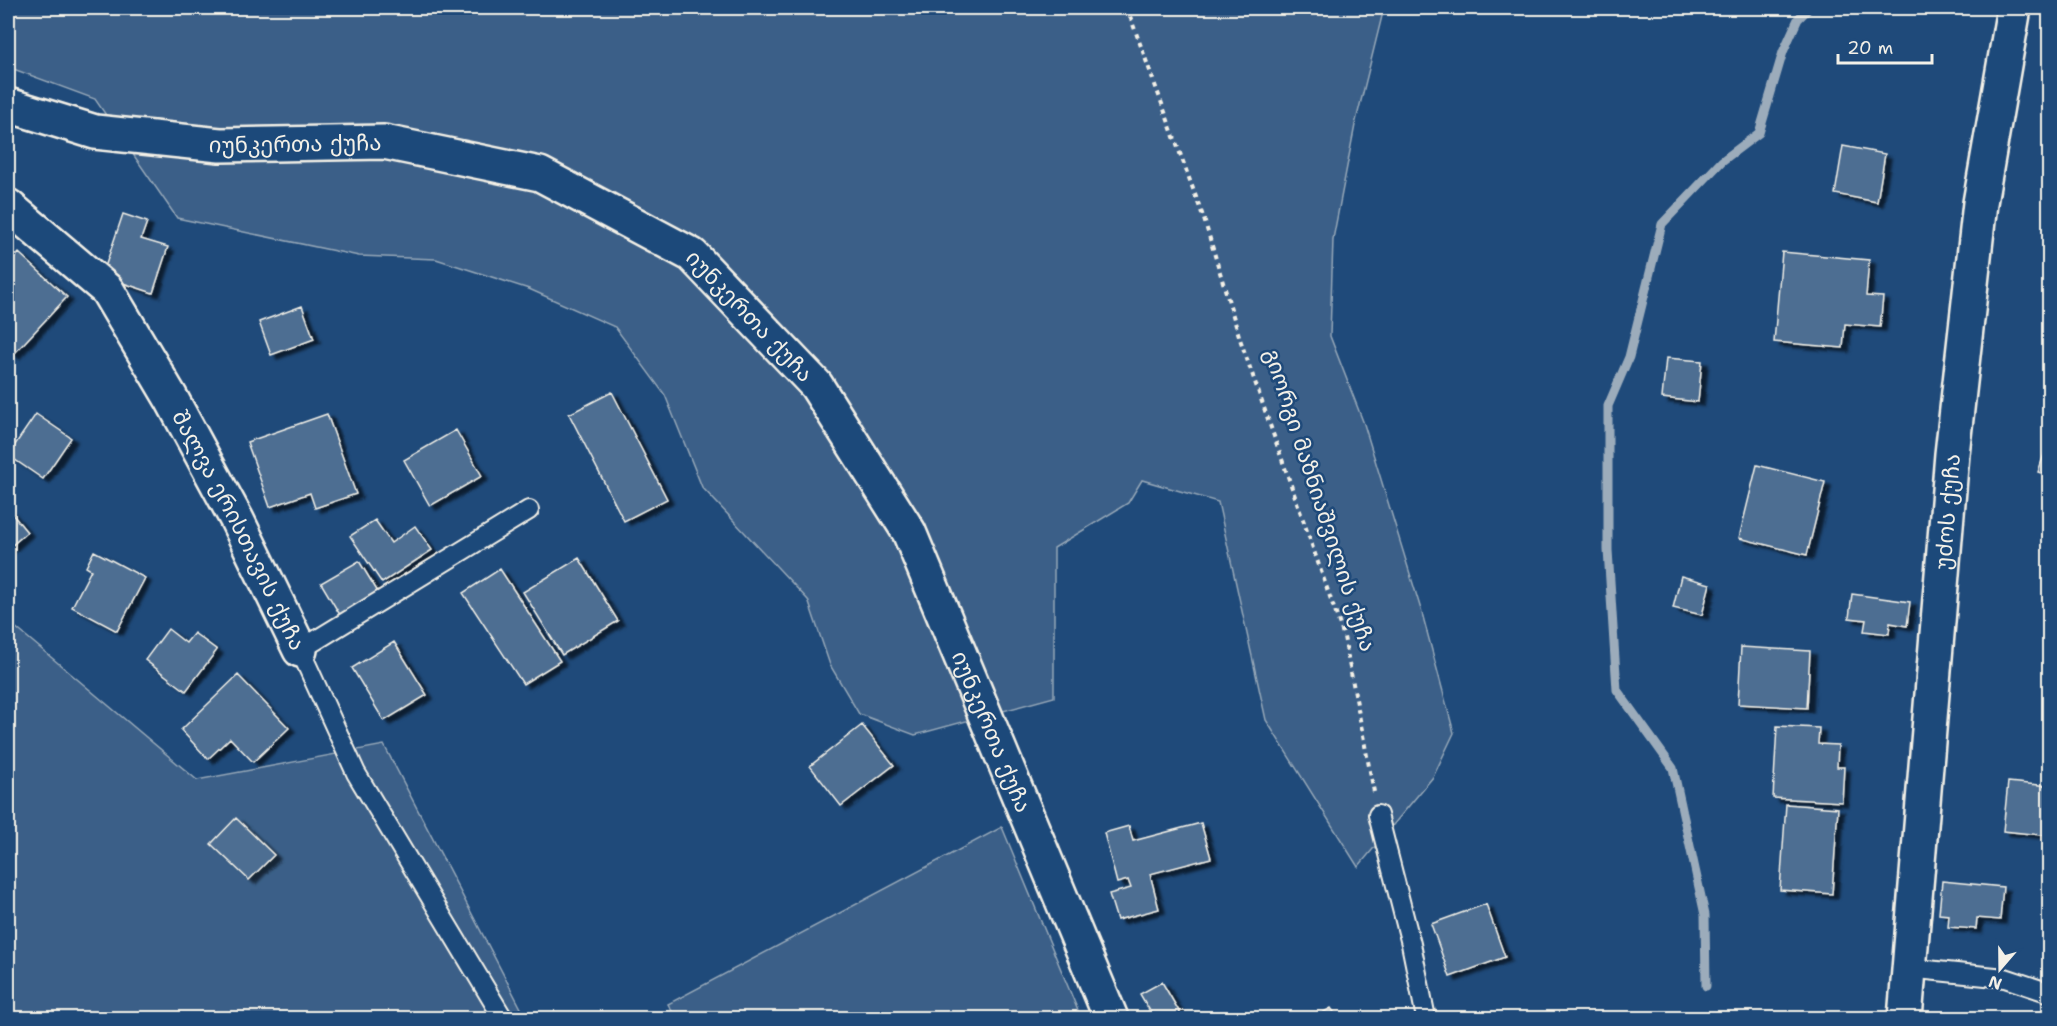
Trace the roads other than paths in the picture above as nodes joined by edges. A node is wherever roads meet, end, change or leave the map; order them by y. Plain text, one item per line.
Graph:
1 (2014, 8) edge
2 (8, 105) edge
3 (8, 206) edge
4 (529, 510) dead end
5 (300, 650) junction
6 (1378, 815) road end
7 (1908, 968) junction
8 (2049, 993) edge
9 (503, 1018) edge
10 (1111, 1018) edge
11 (1425, 1018) edge
12 (1905, 1018) edge

1 - 7 main road, უძოს ქუჩა
2 - 10 main road, იუნკერთა ქუჩა
3 - 5 main road, შალვა ერისთავის ქუჩა
4 - 5 lane, შალვა ერისთავის ქუჩა
5 - 9 lane
6 - 11 lane
7 - 8 lane
7 - 12 main road, უძოს ქუჩა

